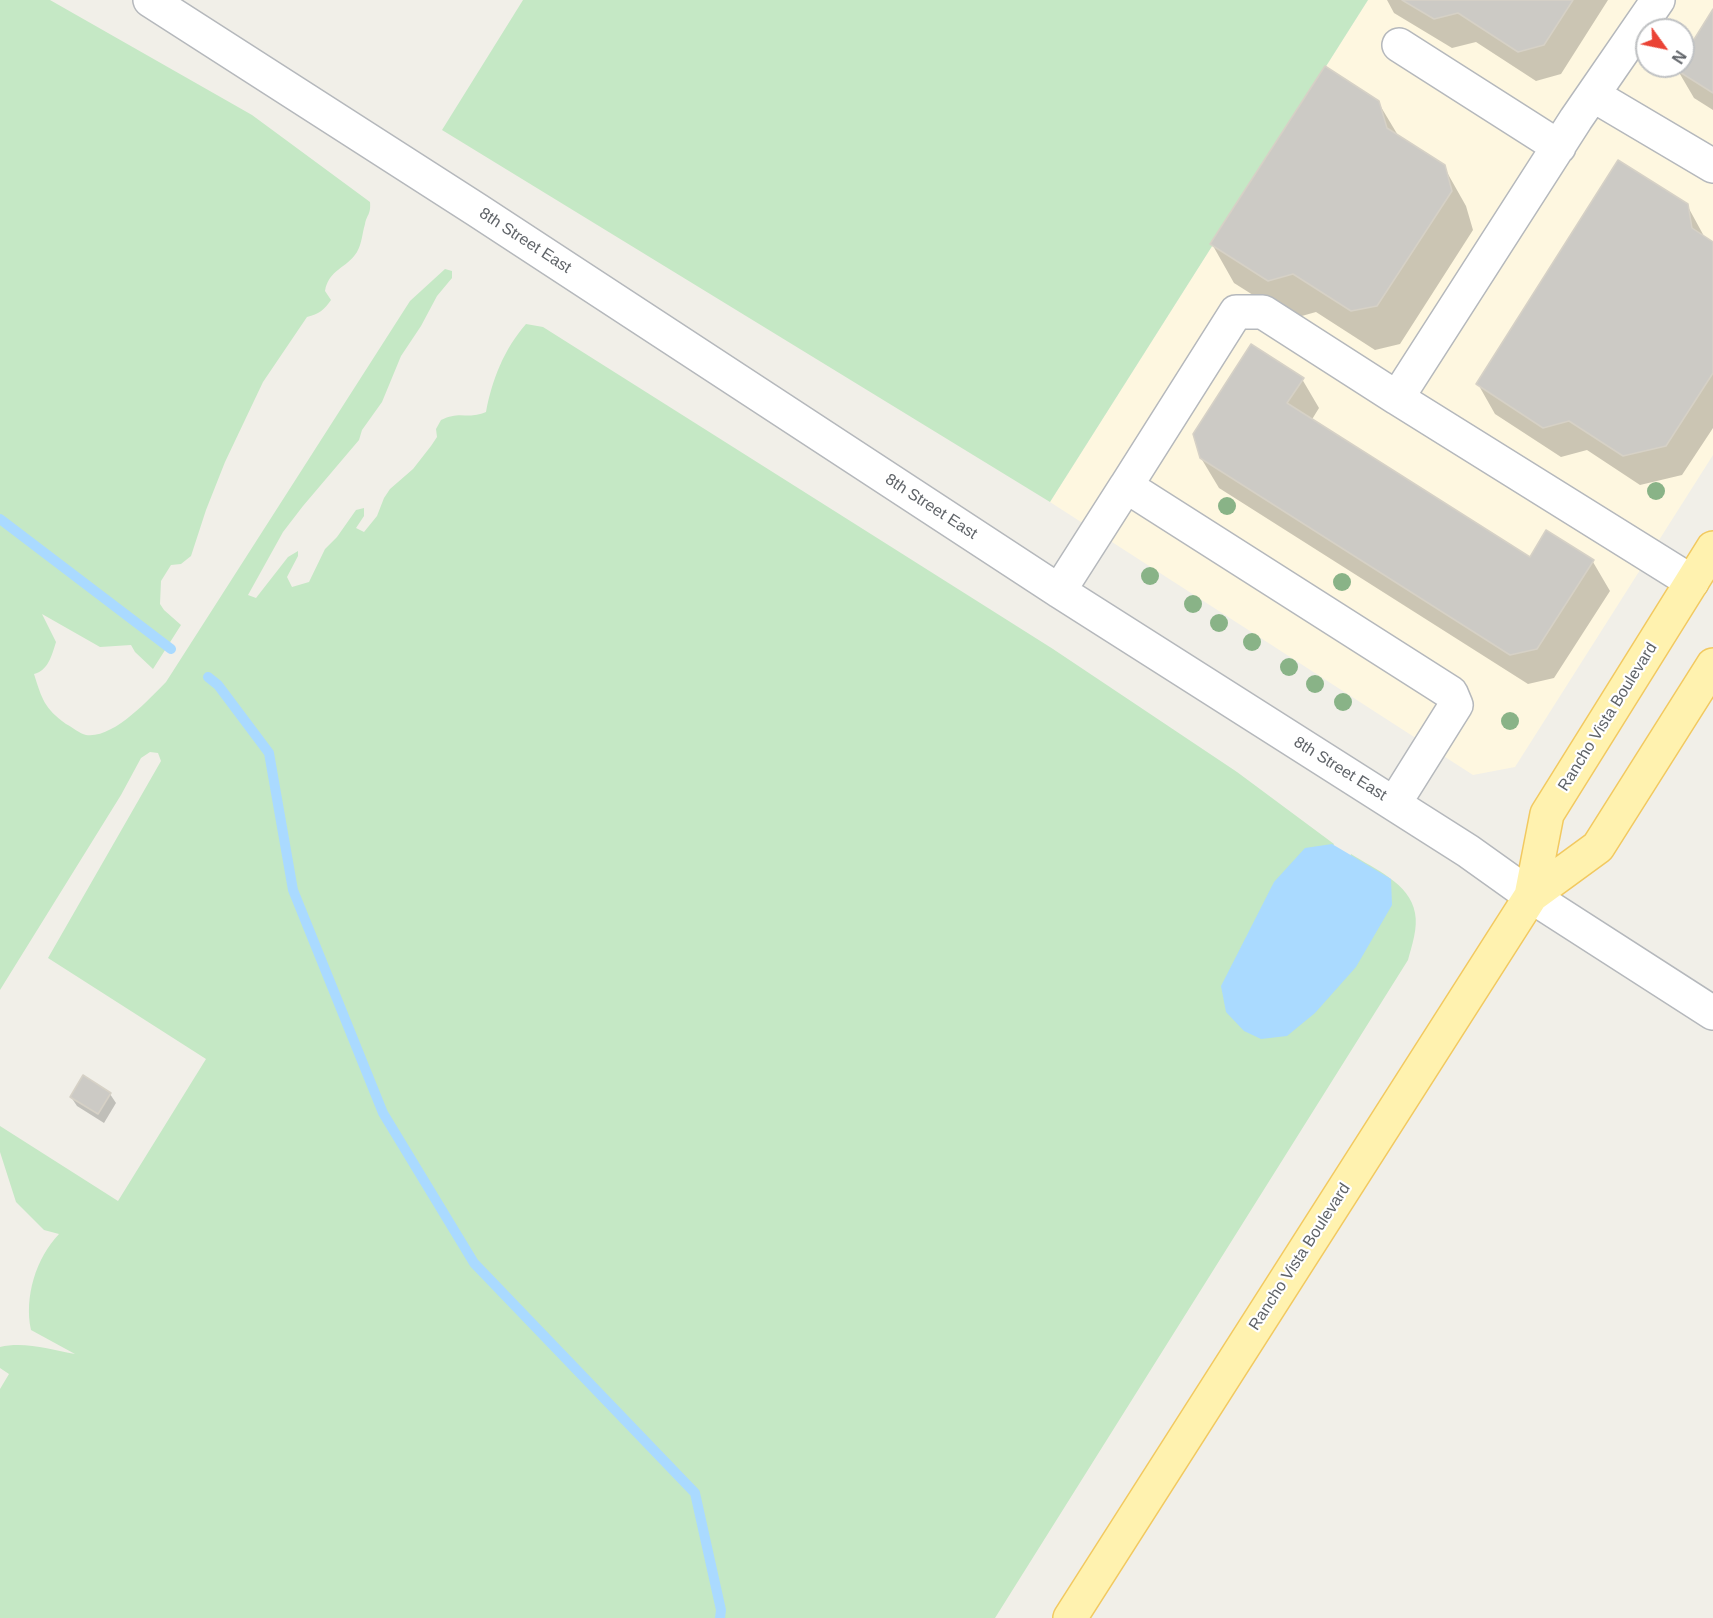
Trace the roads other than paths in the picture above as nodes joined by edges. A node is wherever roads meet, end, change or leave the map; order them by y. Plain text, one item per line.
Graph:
1 (150, 0) edge
2 (1658, 0) edge
3 (1399, 45) dead end
4 (1593, 94) junction
5 (1558, 147) junction
6 (1713, 166) edge
7 (1397, 398) junction
8 (1126, 486) junction
9 (1713, 548) edge
10 (1692, 582) junction
11 (1059, 591) junction
12 (1713, 665) edge
13 (1395, 804) junction
14 (1531, 896) junction
15 (1713, 1013) edge
16 (1070, 1618) edge

1 - 11 street, 8th Street East
2 - 4 street
3 - 5 street
4 - 5 street
4 - 6 street
5 - 7 street
7 - 8 street
7 - 10 street
8 - 11 street
8 - 13 street
9 - 10 main road, Rancho Vista Boulevard
10 - 14 main road, Rancho Vista Boulevard
11 - 13 street, 8th Street East
12 - 14 main road, Rancho Vista Boulevard
13 - 14 street, 8th Street East
14 - 15 street, 8th Street East
14 - 16 main road, Rancho Vista Boulevard

